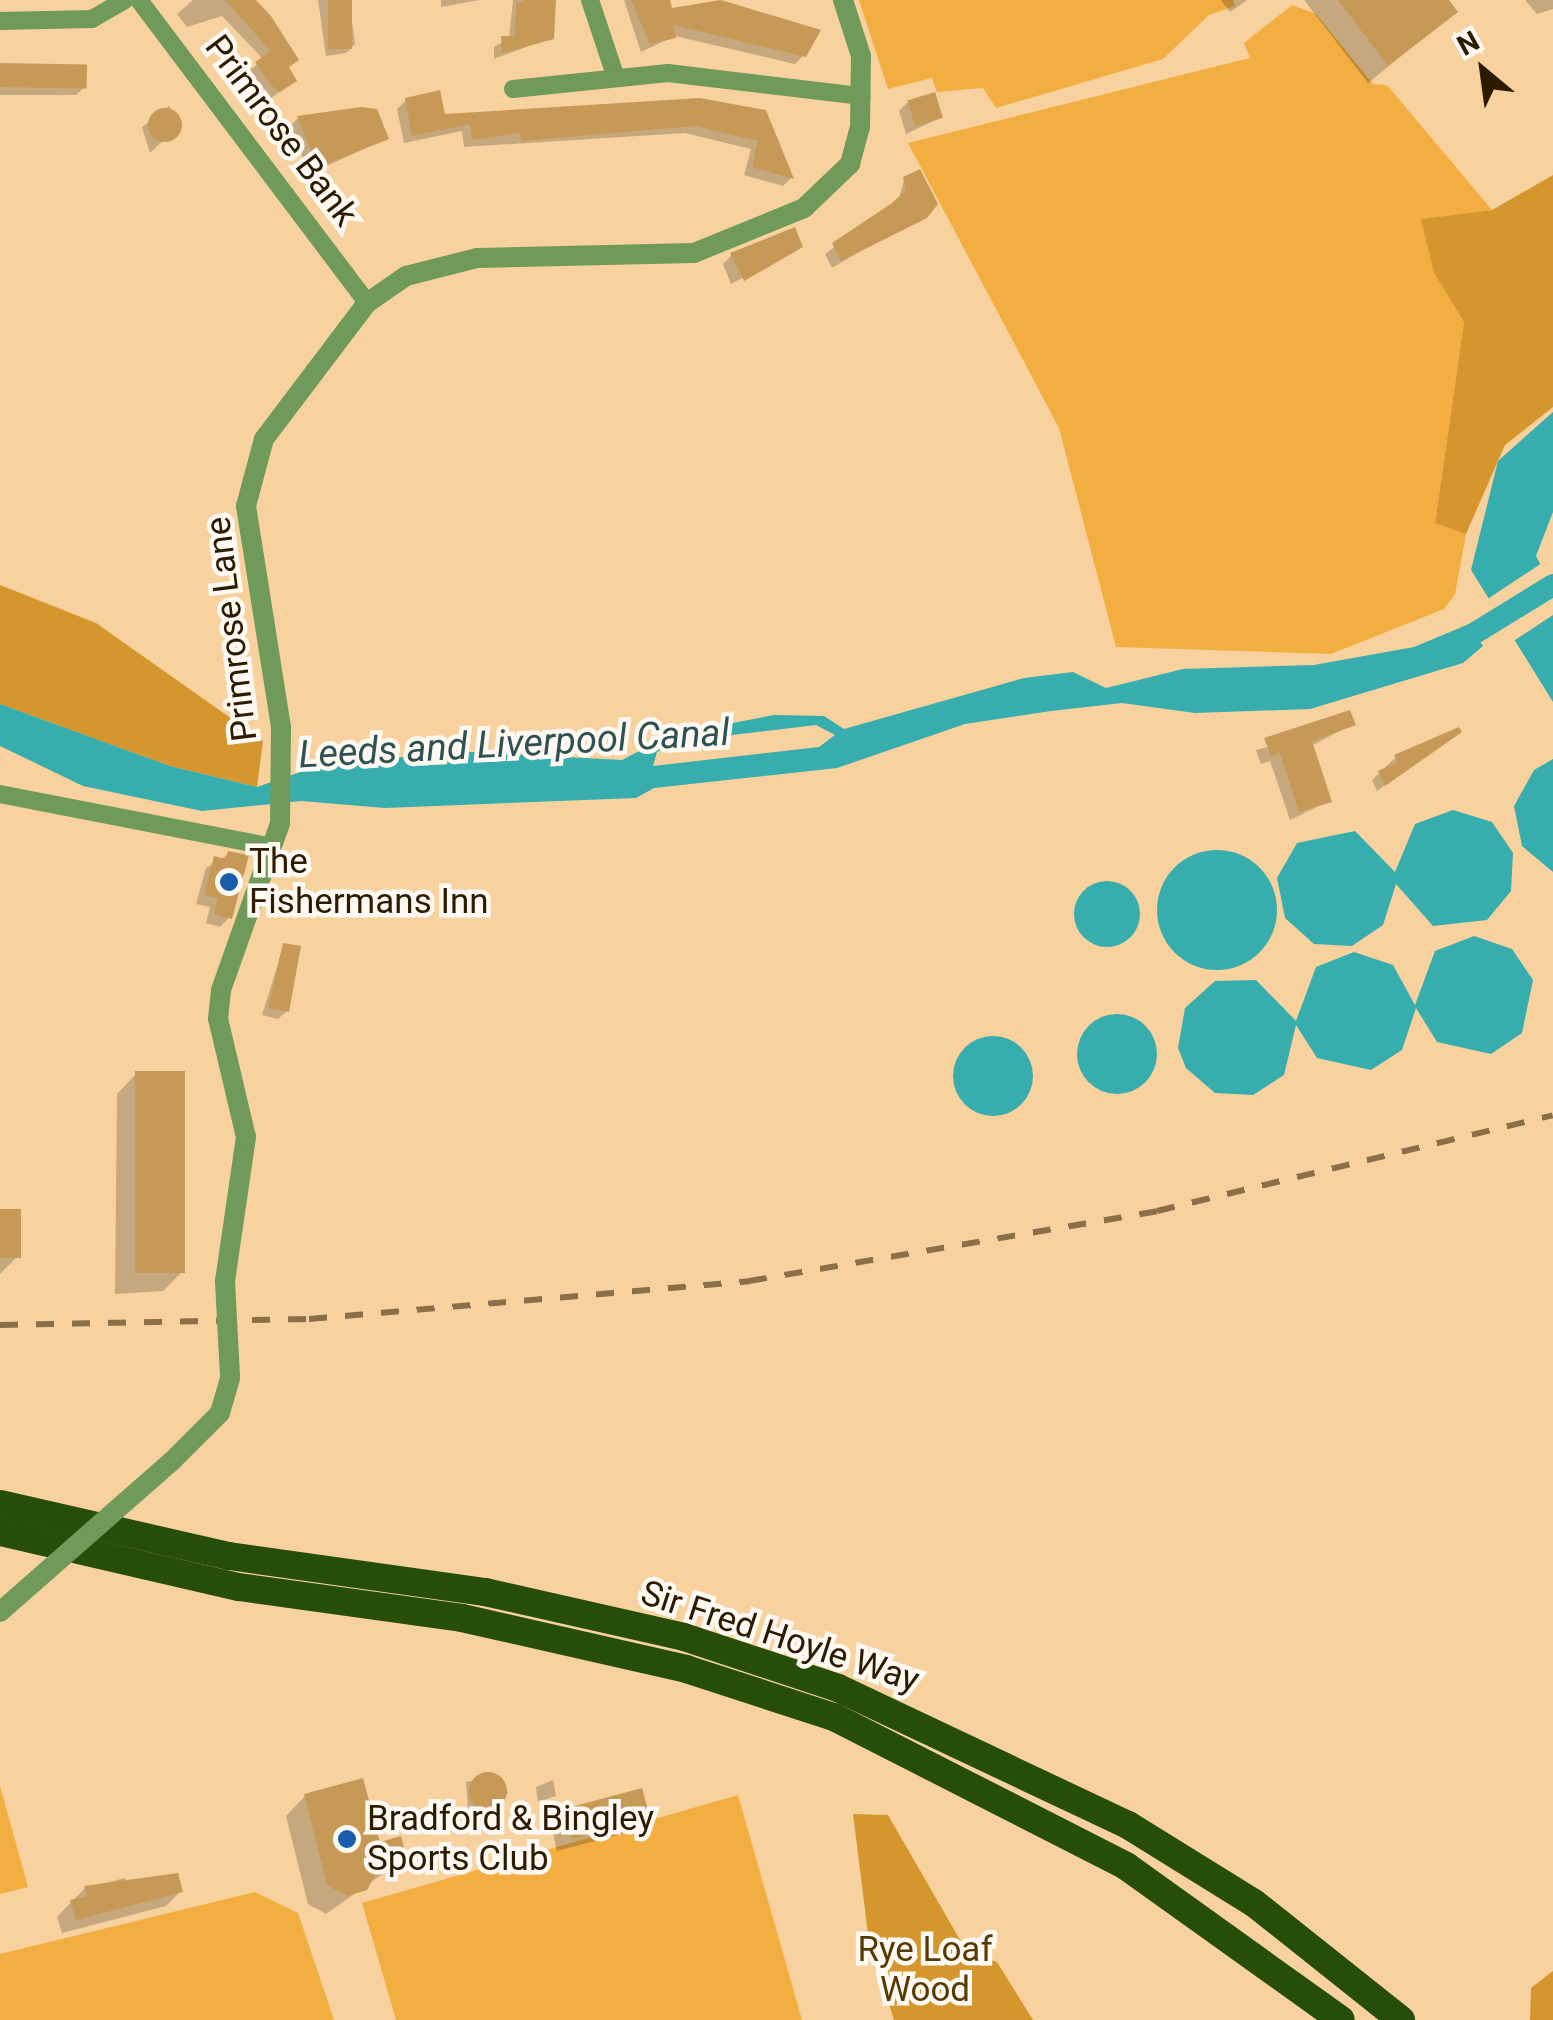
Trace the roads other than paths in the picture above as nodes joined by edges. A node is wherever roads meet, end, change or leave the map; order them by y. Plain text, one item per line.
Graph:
1 (125, 0) edge
2 (140, 0) edge
3 (590, 0) edge
4 (842, 0) edge
5 (0, 21) edge
6 (615, 75) junction
7 (513, 88) dead end
8 (862, 96) junction
9 (367, 303) junction
10 (0, 794) edge
11 (268, 846) junction
12 (0, 1504) edge
13 (0, 1532) edge
14 (0, 1612) edge
15 (1341, 2020) edge
16 (1401, 2020) edge

1 - 5 street
2 - 9 street, Primrose Bank
3 - 6 street
4 - 8 street, Primrose Lane
6 - 7 street
6 - 8 street
8 - 9 street, Primrose Lane
9 - 11 street, Primrose Lane
10 - 11 street
11 - 14 street, bridge
12 - 16 highway, Sir Fred Hoyle Way
13 - 15 highway, Sir Fred Hoyle Way

